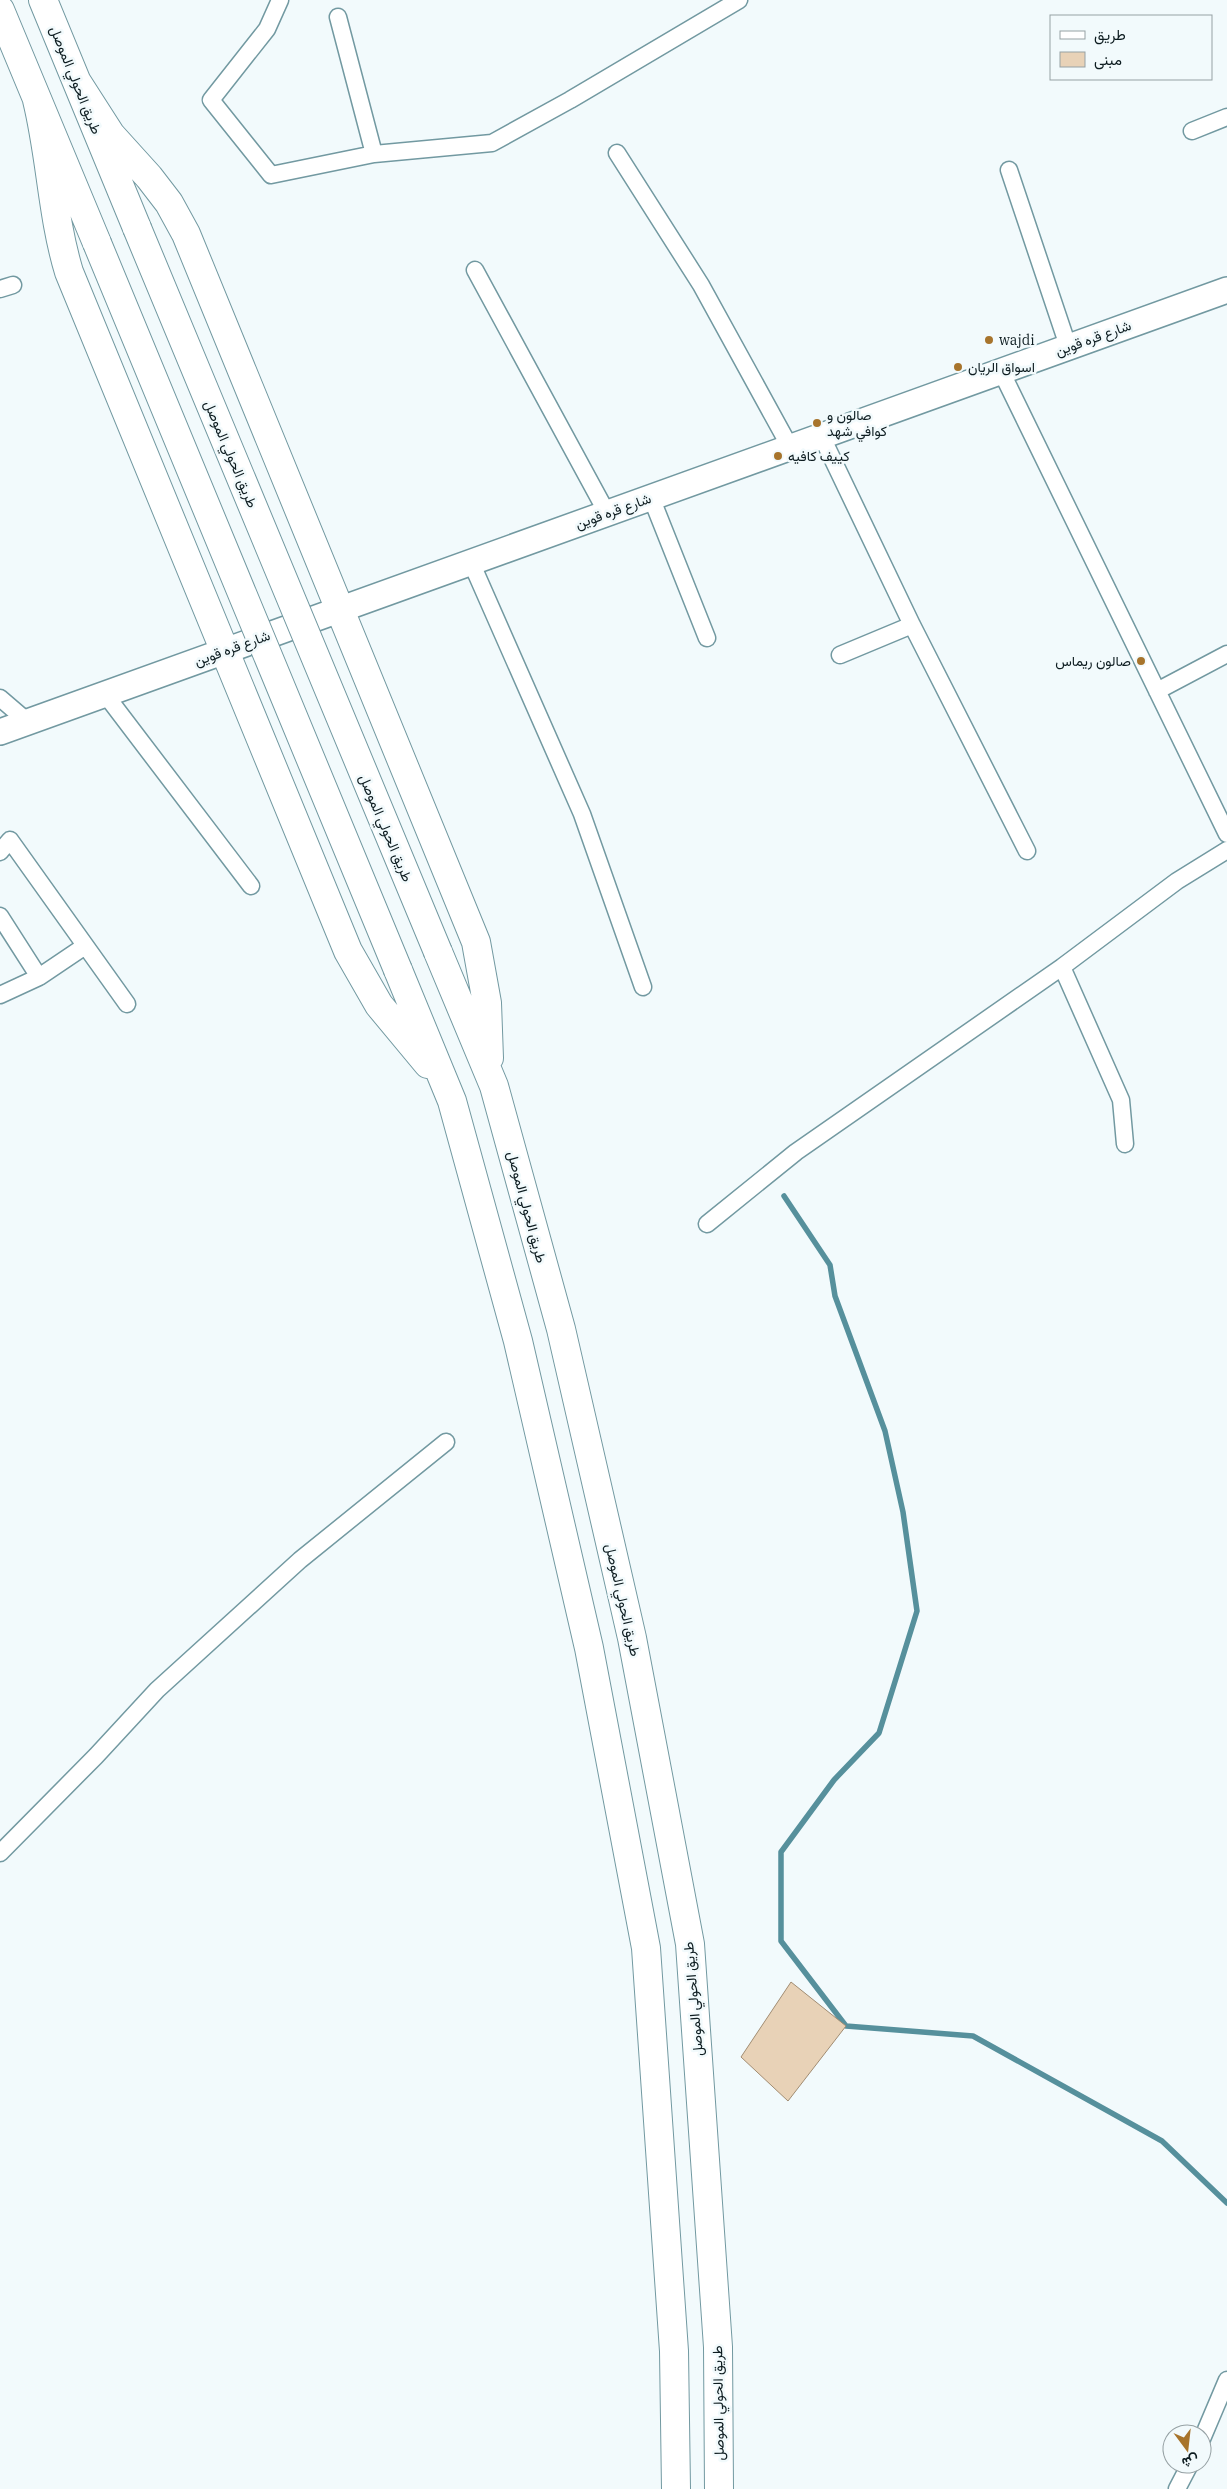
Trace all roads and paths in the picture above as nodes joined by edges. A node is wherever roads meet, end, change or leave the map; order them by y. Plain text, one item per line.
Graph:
1 (43, 0) edge
2 (280, 0) edge
3 (739, 0) edge
4 (0, 10) edge
5 (338, 17) dead end
6 (77, 82) junction
7 (38, 100) junction
8 (1227, 117) edge
9 (1192, 131) dead end
10 (617, 153) dead end
11 (374, 154) junction
12 (1009, 170) dead end
13 (475, 270) dead end
14 (1227, 290) edge
15 (1068, 346) junction
16 (1001, 370) junction
17 (821, 435) junction
18 (790, 447) junction
19 (650, 497) junction
20 (608, 513) junction
21 (470, 562) junction
22 (339, 609) junction
23 (912, 625) junction
24 (707, 638) dead end
25 (224, 651) junction
26 (1227, 654) edge
27 (840, 655) dead end
28 (1156, 691) junction
29 (105, 694) junction
30 (0, 698) edge
31 (28, 722) junction
32 (0, 732) edge
33 (1227, 834) edge
34 (1227, 850) edge
35 (1027, 851) dead end
36 (0, 852) edge
37 (251, 886) dead end
38 (0, 916) edge
39 (85, 946) junction
40 (1062, 968) junction
41 (39, 977) junction
42 (643, 987) dead end
43 (0, 995) edge
44 (127, 1004) dead end
45 (494, 1086) junction
46 (452, 1101) junction
47 (1125, 1144) dead end
48 (707, 1224) dead end
49 (446, 1442) dead end
50 (0, 1854) edge
51 (1227, 2380) edge
52 (1209, 2424) edge
53 (1185, 2474) edge
54 (676, 2489) edge
55 (719, 2489) edge
56 (1177, 2489) edge

1 - 6 highway, طريق الحولي الموصل
2 - 11 street
3 - 11 street
4 - 7 highway
5 - 11 street
6 - 22 highway
6 - 45 highway, طريق الحولي الموصل, bridge
7 - 25 highway
7 - 46 highway, bridge
8 - 9 street
10 - 18 street
12 - 15 street
13 - 20 street
14 - 15 main road, شارع قره قوين
15 - 16 main road, شارع قره قوين
16 - 17 main road, شارع قره قوين
16 - 28 street
17 - 18 main road, شارع قره قوين
17 - 23 street
18 - 19 main road, شارع قره قوين
19 - 20 main road, شارع قره قوين
19 - 24 street
20 - 21 main road, شارع قره قوين
21 - 22 main road, شارع قره قوين
21 - 42 street
22 - 25 main road, شارع قره قوين
22 - 45 highway
23 - 27 street
23 - 35 street
25 - 29 main road, شارع قره قوين
25 - 46 highway
26 - 28 street
28 - 33 street
29 - 31 main road, شارع قره قوين
29 - 37 street
30 - 31 street
31 - 32 main road, شارع قره قوين
34 - 40 street
36 - 39 street
38 - 41 street
39 - 41 street
39 - 44 street
40 - 47 street
40 - 48 street
41 - 43 street
45 - 55 highway, طريق الحولي الموصل
46 - 54 highway
49 - 50 street
51 - 52 street
53 - 56 street

